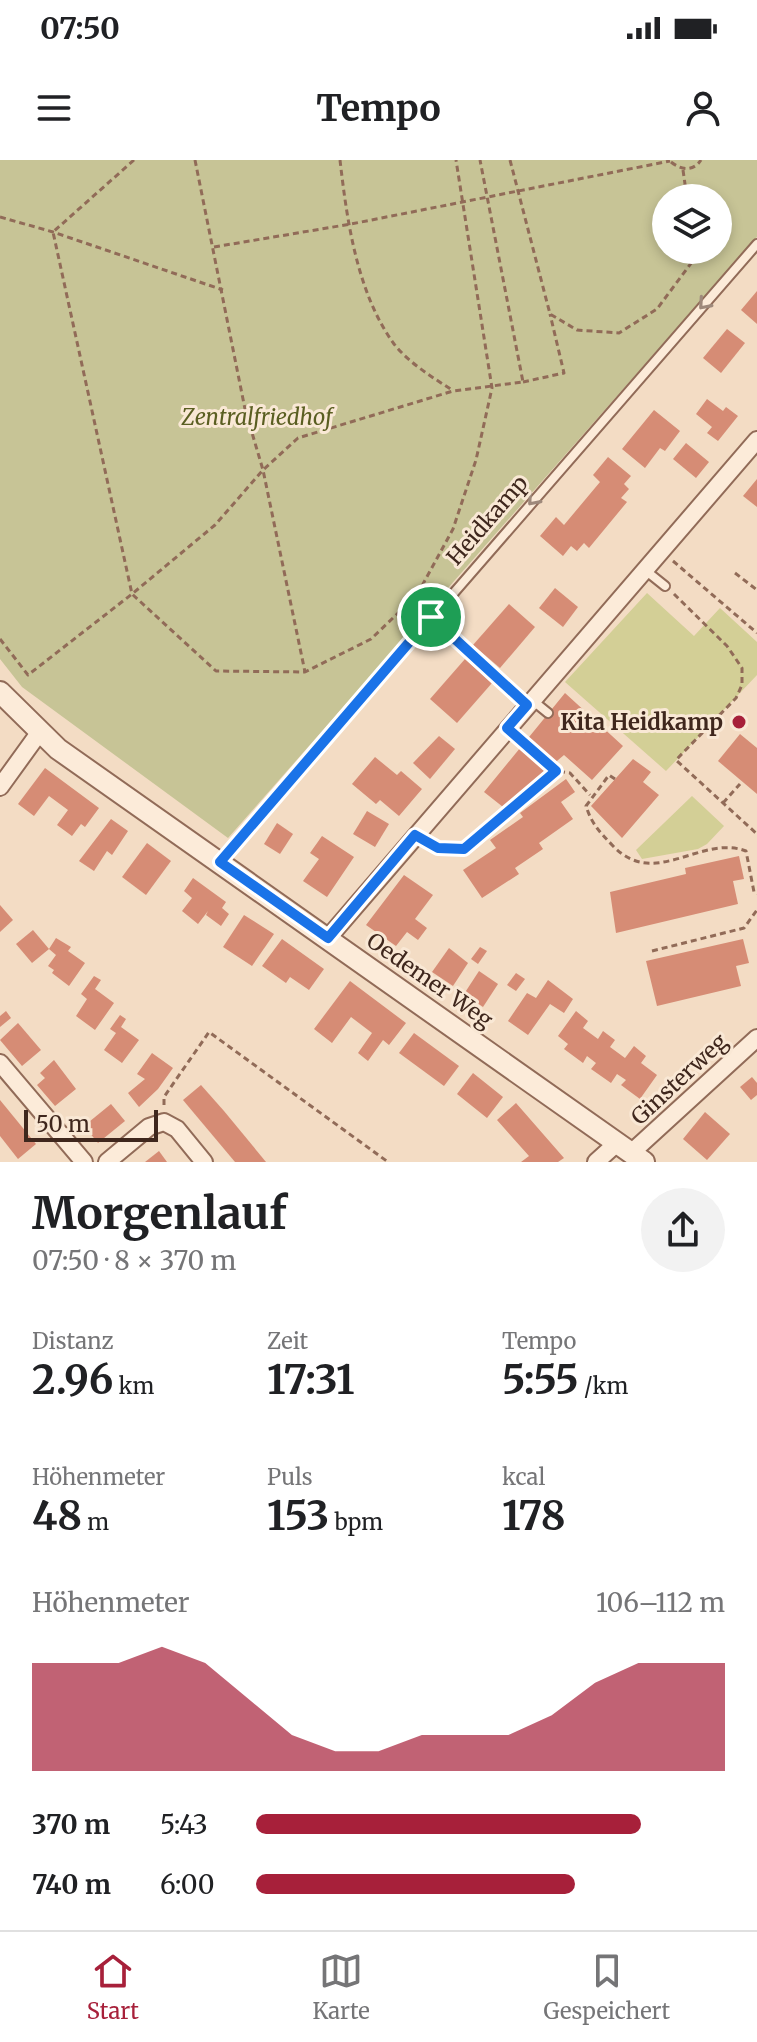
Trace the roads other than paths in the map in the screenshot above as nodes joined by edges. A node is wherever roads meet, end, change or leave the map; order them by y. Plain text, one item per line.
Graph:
1 (757, 244) edge
2 (757, 440) edge
3 (645, 569) junction
4 (665, 586) road end
5 (0, 692) edge
6 (530, 702) junction
7 (548, 713) dead end
8 (39, 733) junction
9 (0, 787) edge
10 (220, 862) junction
11 (328, 938) junction
12 (757, 1038) edge
13 (0, 1063) edge
14 (631, 1153) edge
15 (84, 1162) edge
16 (107, 1162) edge
17 (204, 1162) edge
18 (596, 1162) edge

1 -> 10 lane, Heidkamp
2 - 3 street
3 - 4 lane
3 - 6 street
5 - 8 street, Oedemer Weg
6 - 7 lane
6 - 11 street
8 - 9 street
8 - 10 street, Oedemer Weg
10 - 11 street, Oedemer Weg
11 - 14 street, Oedemer Weg
12 - 14 street, Ginsterweg
13 - 15 street
14 - 18 street, Ginsterweg
16 - 17 street

